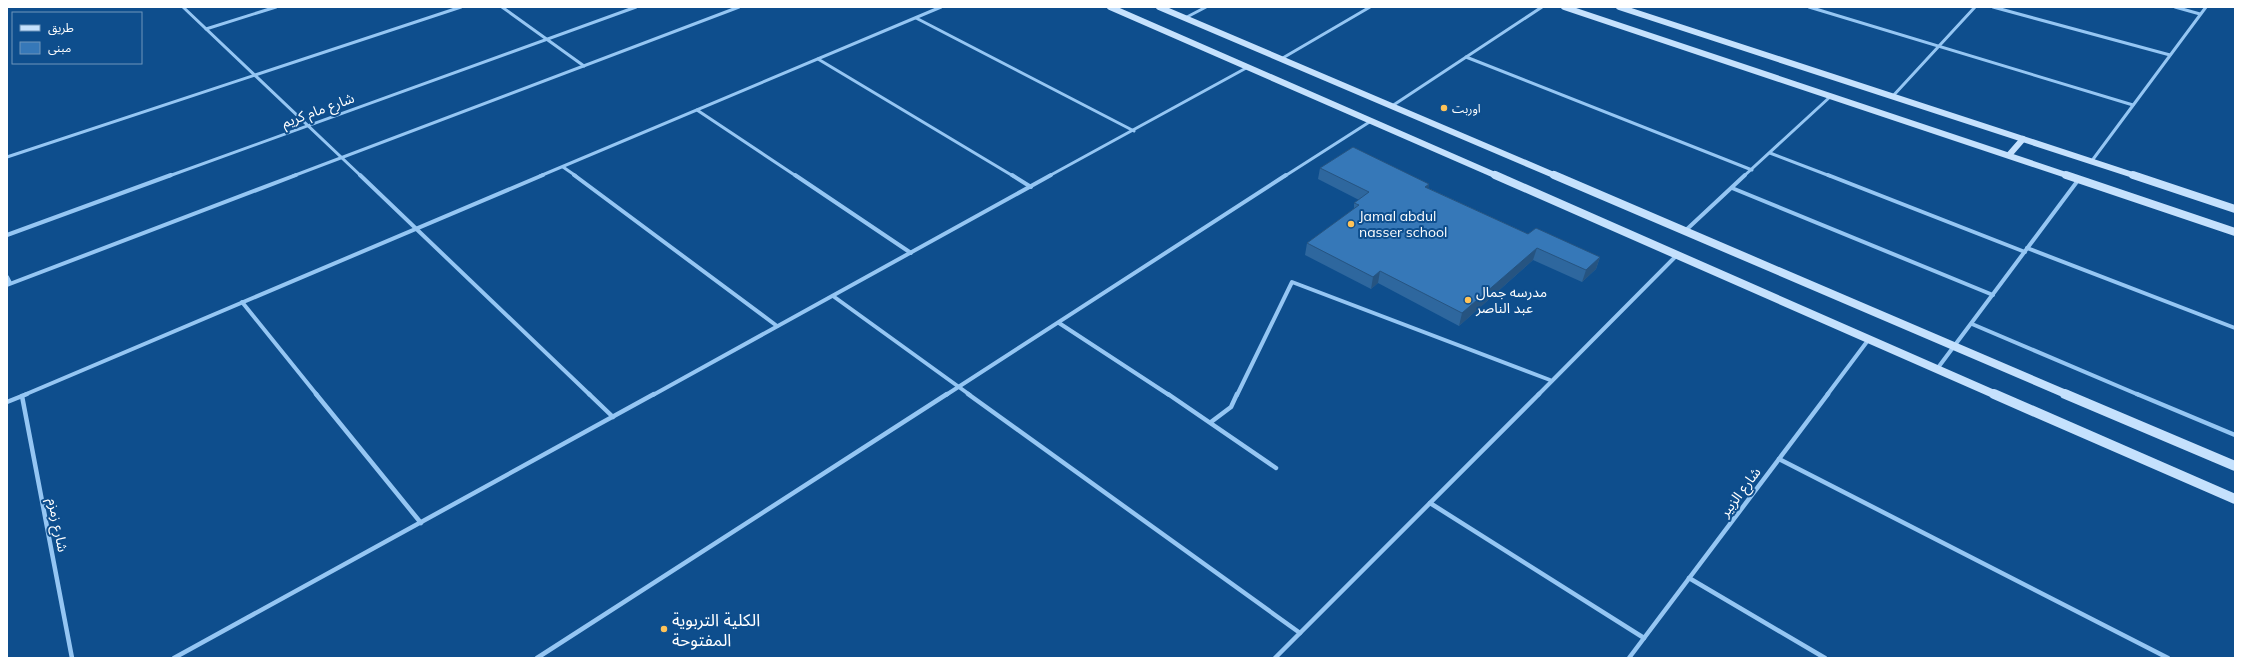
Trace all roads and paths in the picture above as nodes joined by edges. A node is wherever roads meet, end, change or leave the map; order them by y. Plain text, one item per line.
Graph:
1 (183, 7) edge
2 (276, 7) edge
3 (461, 7) edge
4 (502, 7) edge
5 (636, 7) edge
6 (739, 7) edge
7 (942, 7) edge
8 (1110, 7) edge
9 (1129, 7) edge
10 (1159, 7) edge
11 (1206, 7) edge
12 (1370, 7) edge
13 (1542, 7) edge
14 (1564, 7) edge
15 (1619, 7) edge
16 (1809, 7) edge
17 (1975, 7) edge
18 (1994, 7) edge
19 (2175, 7) edge
20 (2206, 7) edge
21 (1120, 12) junction
22 (2200, 14) junction
23 (916, 18) junction
24 (1185, 18) junction
25 (206, 29) junction
26 (547, 39) junction
27 (1939, 46) junction
28 (2170, 55) junction
29 (1466, 57) junction
30 (818, 59) junction
31 (1281, 59) junction
32 (584, 66) junction
33 (1248, 67) junction
34 (254, 75) junction
35 (1831, 96) junction
36 (1892, 97) junction
37 (2133, 105) junction
38 (1392, 106) junction
39 (697, 110) junction
40 (1371, 121) junction
41 (308, 126) junction
42 (1134, 130) junction
43 (2023, 139) junction
44 (1770, 153) junction
45 (2009, 155) junction
46 (7, 157) edge
47 (341, 158) junction
48 (2091, 162) junction
49 (563, 167) junction
50 (1752, 170) junction
51 (2079, 178) junction
52 (1031, 187) junction
53 (1732, 188) junction
54 (2235, 209) edge
55 (416, 229) junction
56 (1684, 231) junction
57 (2235, 232) edge
58 (7, 235) edge
59 (2026, 250) junction
60 (912, 253) junction
61 (1677, 255) junction
62 (7, 277) edge
63 (9, 284) edge
64 (1994, 295) junction
65 (834, 296) junction
66 (242, 302) junction
67 (1059, 323) junction
68 (1972, 324) junction
69 (776, 326) junction
70 (2235, 328) edge
71 (1870, 339) junction
72 (1954, 346) junction
73 (1938, 369) junction
74 (1550, 380) junction
75 (959, 386) junction
76 (22, 396) junction
77 (7, 402) edge
78 (614, 417) junction
79 (1211, 422) junction
80 (2235, 435) edge
81 (1779, 459) junction
82 (2235, 466) edge
83 (1276, 468) dead end
84 (2235, 499) edge
85 (1430, 503) junction
86 (421, 523) junction
87 (1690, 578) junction
88 (1300, 633) junction
89 (1644, 638) junction
90 (72, 658) edge
91 (174, 658) edge
92 (537, 658) edge
93 (1275, 658) edge
94 (1629, 658) edge
95 (1826, 658) edge
96 (2168, 658) edge

1 - 25 street
2 - 25 street
3 - 34 street
4 - 26 street
5 - 26 street, شارع مام كريم
6 - 32 street
7 - 23 street
8 - 21 street
9 - 21 street
10 - 24 street
11 - 24 street
12 - 31 street
13 - 29 street
14 - 35 street
15 - 36 street
16 - 27 street
17 - 27 street
18 - 28 street
19 - 22 street
20 - 22 street
21 - 33 street
22 - 28 street
23 - 30 street
23 - 42 street
24 - 31 street
25 - 34 street
26 - 32 street
26 - 41 street, شارع مام كريم
27 - 36 street
27 - 37 street
28 - 37 street
29 - 38 street
29 - 50 street
30 - 39 street
30 - 52 street
31 - 38 street
32 - 47 street
33 - 40 street
33 - 42 street
34 - 41 street
34 - 46 street
35 - 44 street
35 - 45 street
36 - 43 street
37 - 48 street
38 - 56 street
39 - 49 street
39 - 60 street
40 - 61 street
40 - 67 street
41 - 47 street
41 - 58 street, شارع مام كريم
42 - 52 street
43 - 45 street
43 - 48 street
44 - 50 street
44 - 59 street
45 - 51 street
47 - 55 street
47 - 63 street
48 - 54 street
49 - 55 street
49 - 69 street
50 - 53 street
51 - 57 street
51 - 59 street
52 - 60 street
53 - 56 street
53 - 64 street
55 - 66 street
55 - 78 street
56 - 72 street
59 - 64 street
59 - 70 street
60 - 65 street
61 - 71 street
61 - 74 street
62 - 63 street
64 - 68 street
65 - 69 street
65 - 75 street
66 - 76 street
66 - 86 street
67 - 75 street
67 - 79 street
68 - 72 street
68 - 80 street
69 - 78 street
71 - 73 street
71 - 81 street, شارع الزبير
72 - 73 street
72 - 82 street
73 - 84 street
74 - 79 street
74 - 85 street
75 - 88 street
75 - 92 street
76 - 77 street
76 - 90 street, شارع زمزم
78 - 86 street
79 - 83 street
81 - 87 street, شارع الزبير
81 - 96 street
85 - 88 street
85 - 89 street
86 - 91 street
87 - 89 street, شارع الزبير
87 - 95 street
88 - 93 street
89 - 94 street, شارع الزبير

